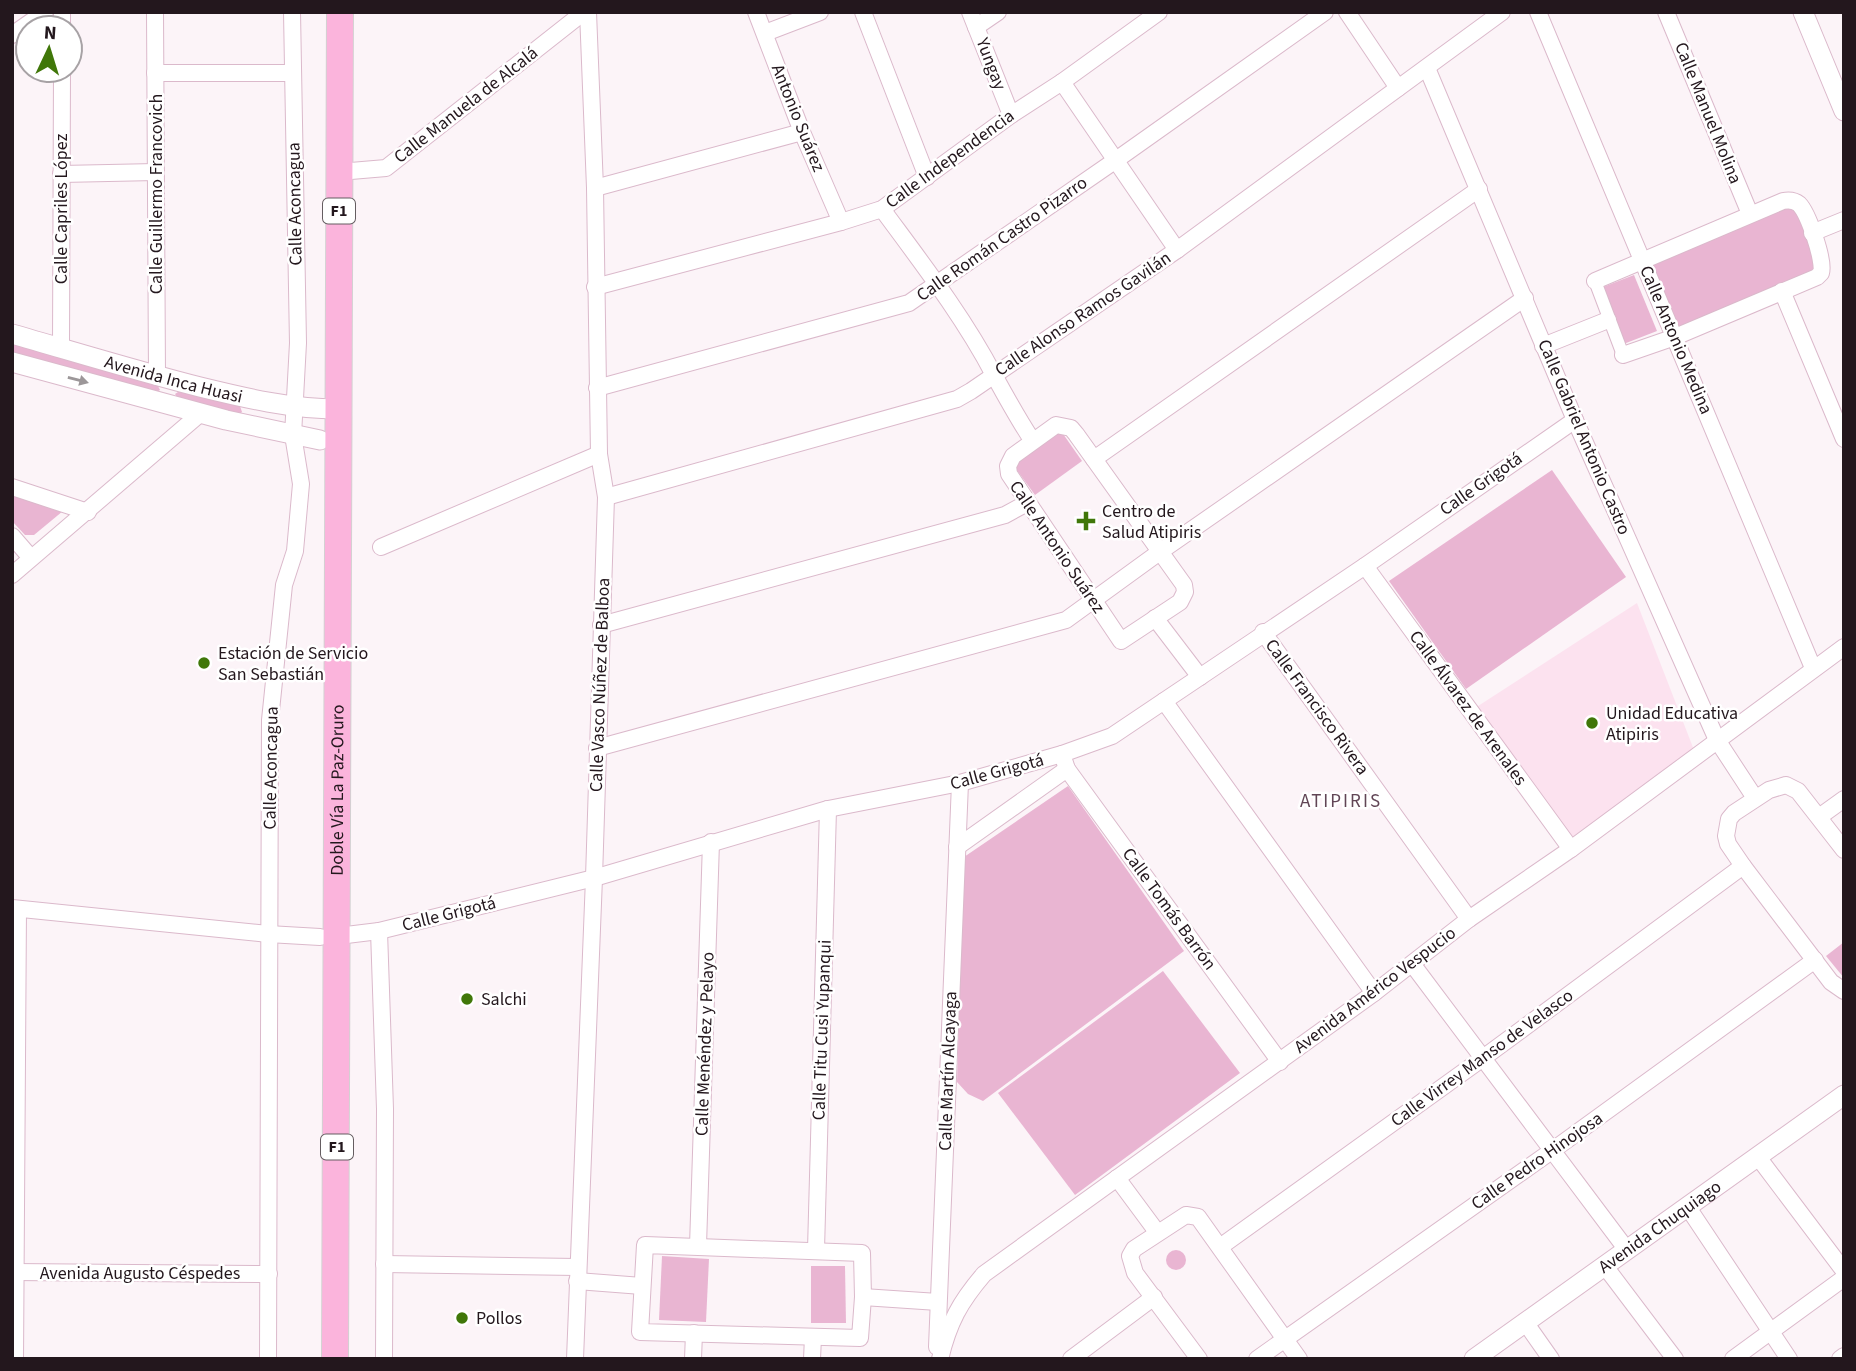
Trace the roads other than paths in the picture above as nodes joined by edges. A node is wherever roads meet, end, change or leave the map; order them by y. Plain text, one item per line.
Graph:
1 (46, 12) edge
2 (155, 12) edge
3 (292, 12) edge
4 (322, 12) edge
5 (340, 12) edge
6 (586, 12) edge
7 (756, 12) edge
8 (820, 12) edge
9 (863, 12) edge
10 (998, 12) edge
11 (1159, 12) edge
12 (1325, 12) edge
13 (1347, 12) edge
14 (1502, 12) edge
15 (1538, 12) edge
16 (1666, 12) edge
17 (1803, 12) edge
18 (973, 20) edge
19 (765, 33) junction
20 (12, 35) edge
21 (1427, 68) junction
22 (155, 73) junction
23 (293, 73) junction
24 (1062, 82) junction
25 (62, 84) edge
26 (1398, 88) junction
27 (1841, 98) edge
28 (1011, 115) junction
29 (802, 132) junction
30 (1116, 160) junction
31 (156, 172) junction
32 (339, 172) junction
33 (61, 174) junction
34 (927, 177) junction
35 (595, 188) junction
36 (1479, 189) junction
37 (882, 209) junction
38 (1750, 215) junction
39 (1844, 220) edge
40 (841, 222) junction
41 (1812, 233) junction
42 (1177, 250) junction
43 (1642, 260) junction
44 (1595, 281) joint
45 (937, 284) junction
46 (595, 287) junction
47 (1783, 291) junction
48 (1525, 298) junction
49 (1608, 320) junction
50 (12, 334) edge
51 (1675, 337) junction
52 (1544, 346) junction
53 (61, 348) junction
54 (1623, 355) joint
55 (12, 362) edge
56 (995, 374) junction
57 (166, 379) junction
58 (597, 388) junction
59 (169, 405) junction
60 (317, 408) junction
61 (201, 414) junction
62 (1575, 420) junction
63 (293, 435) junction
64 (320, 439) junction
65 (1844, 439) edge
66 (1032, 440) junction
67 (599, 454) junction
68 (1094, 459) junction
69 (12, 488) edge
70 (606, 497) junction
71 (1027, 503) junction
72 (88, 512) junction
73 (12, 536) edge
74 (381, 547) dead end
75 (1161, 551) junction
76 (32, 558) junction
77 (1365, 566) junction
78 (12, 575) edge
79 (1092, 601) junction
80 (1156, 618) junction
81 (601, 625) junction
82 (1263, 632) junction
83 (1844, 647) edge
84 (1813, 668) junction
85 (1200, 677) junction
86 (1164, 701) junction
87 (1717, 740) junction
88 (597, 748) junction
89 (1065, 761) junction
90 (960, 783) junction
91 (1755, 798) junction
92 (1844, 799) edge
93 (828, 809) junction
94 (1819, 817) junction
95 (712, 842) junction
96 (957, 847) junction
97 (1571, 849) junction
98 (1844, 850) edge
99 (1743, 866) junction
100 (594, 878) junction
101 (15, 909) edge
102 (1469, 919) junction
103 (379, 932) junction
104 (268, 934) junction
105 (329, 937) junction
106 (1815, 960) junction
107 (1413, 965) junction
108 (1844, 991) edge
109 (1374, 993) junction
110 (1483, 1058) junction
111 (1280, 1062) junction
112 (1842, 1100) edge
113 (1553, 1150) junction
114 (1758, 1157) junction
115 (1117, 1178) junction
116 (1687, 1206) junction
117 (1157, 1233) junction
118 (698, 1246) junction
119 (1220, 1248) junction
120 (816, 1250) junction
121 (1627, 1250) junction
122 (384, 1264) junction
123 (1604, 1265) junction
124 (1844, 1271) edge
125 (14, 1272) edge
126 (269, 1274) junction
127 (577, 1274) junction
128 (1844, 1278) edge
129 (642, 1286) junction
130 (863, 1297) junction
131 (1154, 1297) junction
132 (939, 1302) junction
133 (1525, 1322) junction
134 (1771, 1333) junction
135 (694, 1334) junction
136 (813, 1337) junction
137 (1286, 1339) junction
138 (15, 1359) edge
139 (268, 1359) edge
140 (319, 1359) edge
141 (335, 1359) edge
142 (384, 1359) edge
143 (575, 1359) edge
144 (693, 1359) edge
145 (812, 1359) edge
146 (938, 1359) edge
147 (1071, 1359) edge
148 (1199, 1359) edge
149 (1257, 1359) edge
150 (1299, 1359) edge
151 (1474, 1359) edge
152 (1551, 1359) edge
153 (1675, 1359) edge
154 (1733, 1359) edge
155 (1789, 1359) edge

1 - 20 street
2 - 22 street, Calle Guillermo Francovich
3 - 23 street, Calle Aconcagua
4 - 60 highway, Doble Vía La Paz-Oruro / F1
5 - 32 highway, Doble Vía La Paz-Oruro / F1
6 - 32 street, Calle Manuela de Alcalá
6 - 35 street, Calle Vasco Núñez de Balboa
7 - 19 street, Antonio Suárez
8 - 19 street
9 - 34 street
10 - 18 street
11 - 24 street, Calle Independencia
12 - 30 street, Calle Román Castro Pizarro
13 - 26 street
14 - 21 street, Calle Alonso Ramos Gavilán
15 - 43 street, Calle Antonio Medina
16 - 38 street, Calle Manuel Molina
17 - 27 street
18 - 28 street, Yungay
19 - 29 street, Antonio Suárez
21 - 26 street, Calle Alonso Ramos Gavilán
21 - 36 street, Calle Gabriel Antonio Castro
22 - 23 street
22 - 31 street, Calle Guillermo Francovich
23 - 60 street, Calle Aconcagua
24 - 28 street, Calle Independencia
24 - 30 street
25 - 33 street, Calle Capriles López
26 - 42 street, Calle Alonso Ramos Gavilán
28 - 34 street, Calle Independencia
29 - 35 street
29 - 40 street, Antonio Suárez
30 - 42 street
30 - 45 street, Calle Román Castro Pizarro
31 - 33 street
31 - 57 street, Calle Guillermo Francovich
32 - 60 highway, Doble Vía La Paz-Oruro / F1
33 - 53 street, Calle Capriles López
34 - 37 street, Calle Independencia
35 - 46 street, Calle Vasco Núñez de Balboa
36 - 48 street, Calle Gabriel Antonio Castro
36 - 68 street
37 - 40 street, Calle Independencia
37 - 45 street
38 - 41 street
38 - 43 street
39 - 41 street
40 - 46 street, Calle Independencia
41 - 47 street
42 - 56 street, Calle Alonso Ramos Gavilán
43 - 44 street
43 - 51 street, Calle Antonio Medina
44 - 49 street
45 - 56 street
45 - 58 street, Calle Román Castro Pizarro
46 - 58 street, Calle Vasco Núñez de Balboa
47 - 51 street
47 - 65 street
48 - 52 street, Calle Gabriel Antonio Castro
48 - 75 street
49 - 52 street
49 - 54 street
50 - 53 street, Avenida Inca Huasi
51 - 54 street
51 - 84 street, Calle Antonio Medina
52 - 62 street, Calle Gabriel Antonio Castro
53 - 57 street, Avenida Inca Huasi
55 -> 59 street, Avenida Inca Huasi
56 - 66 street
56 - 70 street, Calle Alonso Ramos Gavilán
57 - 59 street
57 - 60 street, Avenida Inca Huasi
58 - 67 street, Calle Vasco Núñez de Balboa
59 - 61 street, Avenida Inca Huasi
60 - 63 street, Calle Aconcagua
60 - 64 highway, Doble Vía La Paz-Oruro / F1
60 - 105 highway, Doble Vía La Paz-Oruro / F1
61 - 63 street, Avenida Inca Huasi
61 - 72 street
62 - 77 street, Calle Grigotá
62 - 87 street, Calle Gabriel Antonio Castro
63 - 64 street, Avenida Inca Huasi
63 - 104 street, Calle Aconcagua
64 - 105 highway, Doble Vía La Paz-Oruro / F1
66 - 68 street
66 - 71 street, Calle Antonio Suárez
67 - 70 street, Calle Vasco Núñez de Balboa
67 - 74 street
68 - 75 street
69 - 72 street
70 - 81 street, Calle Vasco Núñez de Balboa
71 - 79 street, Calle Antonio Suárez
71 - 81 street
72 - 76 street
73 - 76 street
75 - 79 street
75 - 80 street
76 - 78 street
77 - 82 street, Calle Grigotá
77 - 97 street, Calle Álvarez de Arenales
79 - 80 street, Calle Antonio Suárez
79 - 88 street
80 - 85 street
81 - 88 street, Calle Vasco Núñez de Balboa
82 - 85 street, Calle Grigotá
82 - 102 street, Calle Francisco Rivera
83 - 84 street, Avenida Américo Vespucio
84 - 87 street, Avenida Américo Vespucio
85 - 86 street, Calle Grigotá
86 - 89 street, Calle Grigotá
86 - 109 street
87 - 91 street, Calle Gabriel Antonio Castro
87 - 97 street, Avenida Américo Vespucio
88 - 100 street, Calle Vasco Núñez de Balboa
89 - 90 street, Calle Grigotá
89 - 96 street
89 - 111 street, Calle Tomás Barrón
90 - 93 street, Calle Grigotá
90 - 96 street, Calle Martín Alcayaga
91 - 94 street
91 - 99 street
92 - 94 street
93 - 95 street, Calle Grigotá
93 - 120 street, Calle Titu Cusi Yupanqui
94 - 98 street
95 - 100 street, Calle Grigotá
95 - 118 street, Calle Menéndez y Pelayo
96 - 132 street, Calle Martín Alcayaga
97 - 102 street, Avenida Américo Vespucio
99 - 106 street
99 - 110 street, Calle Virrey Manso de Velasco
100 - 103 street, Calle Grigotá
100 - 127 street, Calle Vasco Núñez de Balboa
101 - 104 street, Calle Grigotá
101 - 125 street
102 - 107 street, Avenida Américo Vespucio
103 - 105 street, Calle Grigotá
103 - 122 street
104 - 105 street, Calle Grigotá
104 - 126 street, Calle Aconcagua
105 - 140 highway, Doble Vía La Paz-Oruro / F1
105 - 141 highway, Doble Vía La Paz-Oruro / F1
106 - 108 street
106 - 113 street, Calle Pedro Hinojosa
107 - 109 street, Avenida Américo Vespucio
107 - 110 street
109 - 111 street, Avenida Américo Vespucio
110 - 113 street
110 - 119 street, Calle Virrey Manso de Velasco
111 - 115 street, Avenida Américo Vespucio
112 - 114 street, Avenida Chuquiago
113 - 121 street
113 - 137 street, Calle Pedro Hinojosa
114 - 116 street, Avenida Chuquiago
114 - 124 street
115 - 117 street
115 - 146 street, Avenida Américo Vespucio
116 - 121 street, Avenida Chuquiago
116 - 134 street
117 - 119 street
117 - 131 street
118 - 120 street
118 - 129 street
119 - 137 street
120 - 130 street
121 - 123 street, Avenida Chuquiago
122 - 127 street
122 - 142 street
123 - 133 street, Avenida Chuquiago
123 - 153 street
125 - 126 street, Avenida Augusto Céspedes
125 - 138 street
126 - 139 street, Calle Aconcagua
127 - 129 street
127 - 143 street, Calle Vasco Núñez de Balboa
128 - 134 street
129 - 135 street
130 - 132 street
130 - 136 street
131 - 147 street
131 - 148 street
132 - 146 street, Calle Martín Alcayaga
133 - 151 street, Avenida Chuquiago
133 - 152 street
134 - 154 street
134 - 155 street
135 - 136 street
135 - 144 street
136 - 145 street
137 - 149 street, Calle Pedro Hinojosa
137 - 150 street

